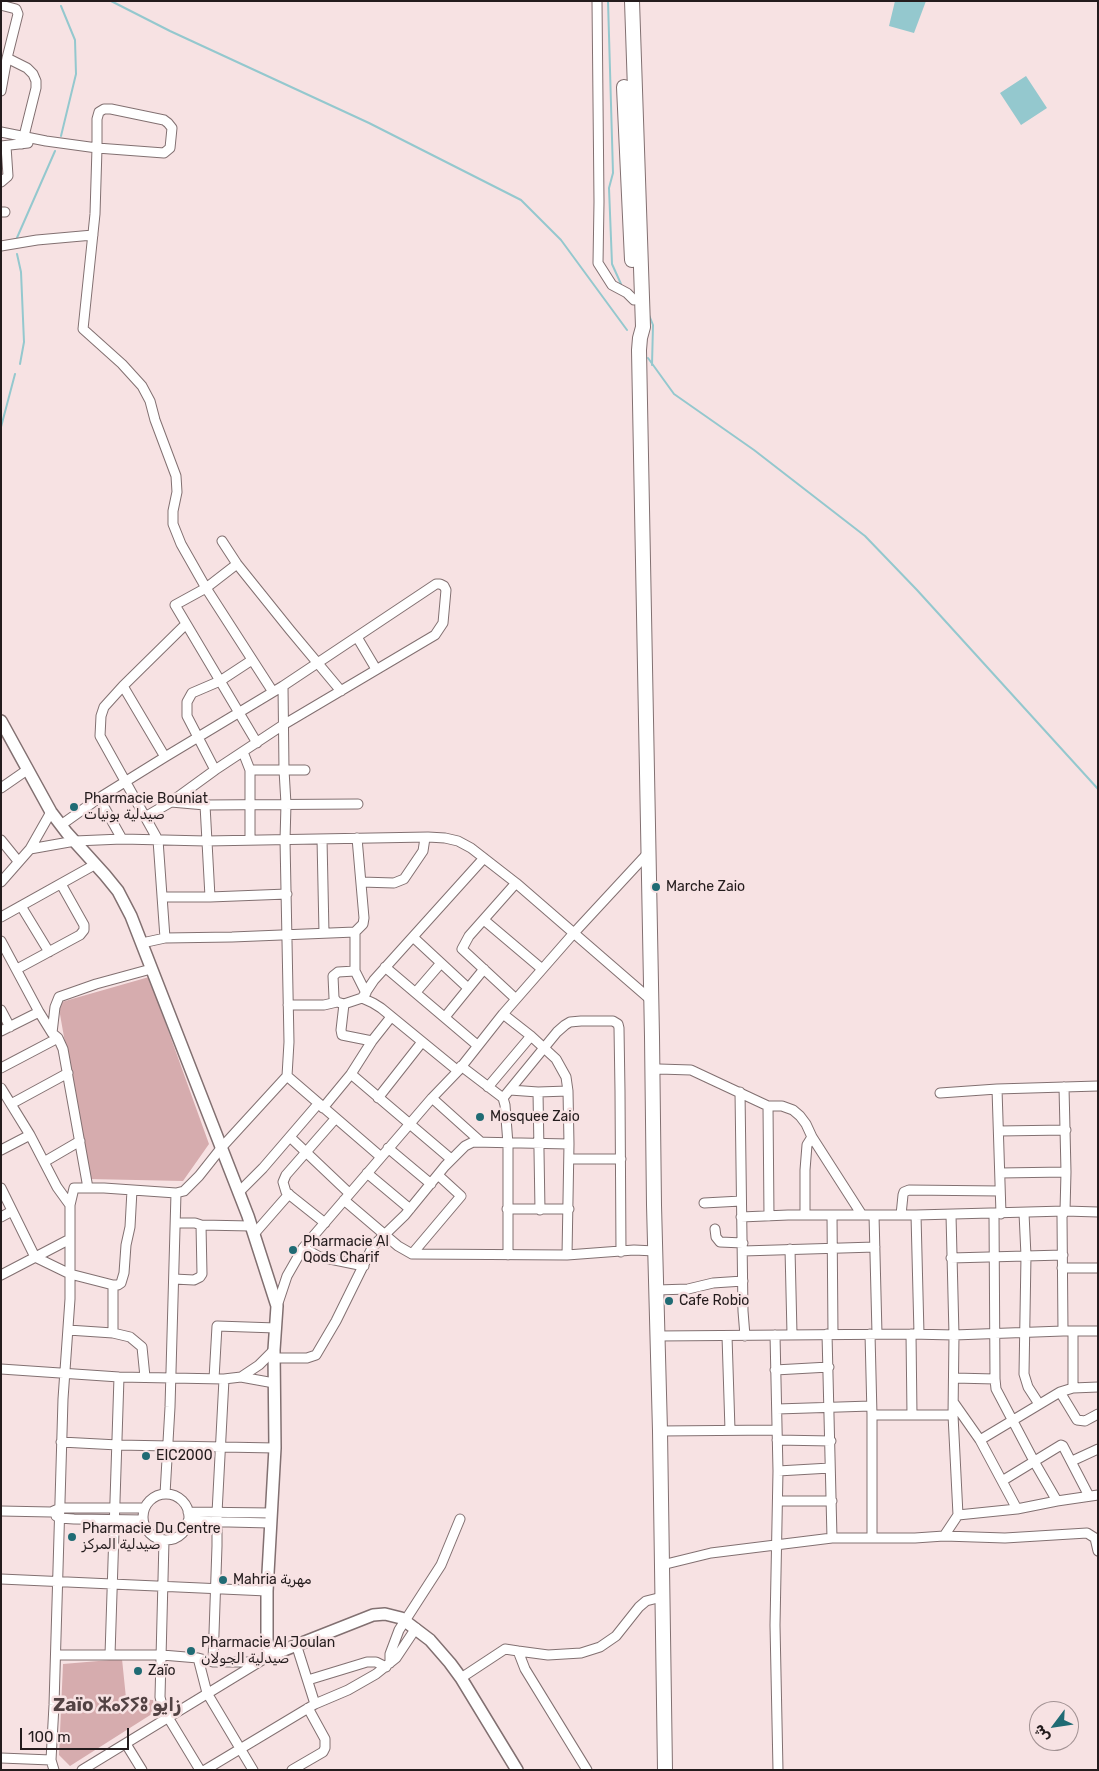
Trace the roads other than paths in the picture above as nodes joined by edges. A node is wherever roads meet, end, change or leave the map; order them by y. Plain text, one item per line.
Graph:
1 (597, 1) edge
2 (623, 1) edge
3 (632, 1) edge
4 (1, 4) edge
5 (7, 58) junction
6 (1, 91) edge
7 (1, 132) edge
8 (23, 140) junction
9 (4, 146) edge
10 (97, 148) junction
11 (1, 182) edge
12 (93, 235) junction
13 (1, 246) edge
14 (634, 300) junction
15 (640, 338) junction
16 (222, 541) dead end
17 (238, 564) junction
18 (206, 588) junction
19 (186, 624) junction
20 (357, 637) junction
21 (252, 660) junction
22 (318, 662) junction
23 (376, 670) junction
24 (220, 681) junction
25 (123, 686) junction
26 (283, 686) junction
27 (341, 690) junction
28 (274, 692) junction
29 (240, 713) junction
30 (1, 721) edge
31 (283, 726) junction
32 (198, 737) junction
33 (257, 743) junction
34 (243, 752) junction
35 (164, 757) junction
36 (27, 770) junction
37 (215, 770) junction
38 (250, 770) junction
39 (284, 770) junction
40 (305, 770) dead end
41 (126, 782) junction
42 (1, 788) edge
43 (99, 798) junction
44 (170, 802) junction
45 (250, 804) junction
46 (286, 804) junction
47 (358, 804) dead end
48 (205, 805) junction
49 (51, 812) junction
50 (145, 817) junction
51 (61, 825) junction
52 (358, 838) junction
53 (425, 838) junction
54 (122, 839) junction
55 (322, 839) junction
56 (1, 840) edge
57 (158, 840) junction
58 (250, 840) junction
59 (285, 840) junction
60 (75, 841) junction
61 (206, 842) junction
62 (30, 849) junction
63 (648, 853) junction
64 (484, 858) junction
65 (18, 861) junction
66 (96, 864) junction
67 (1, 882) edge
68 (362, 882) junction
69 (516, 883) junction
70 (61, 884) junction
71 (287, 894) junction
72 (162, 897) junction
73 (210, 897) junction
74 (22, 906) junction
75 (1, 917) edge
76 (484, 920) junction
77 (355, 932) junction
78 (324, 933) junction
79 (286, 934) junction
80 (573, 934) junction
81 (412, 937) junction
82 (165, 938) junction
83 (1, 941) edge
84 (142, 943) junction
85 (49, 952) junction
86 (4, 954) edge
87 (441, 963) junction
88 (385, 967) junction
89 (17, 969) junction
90 (151, 969) junction
91 (484, 969) junction
92 (542, 969) junction
93 (355, 971) junction
94 (468, 988) junction
95 (416, 992) junction
96 (364, 995) junction
97 (516, 999) junction
98 (651, 1000) junction
99 (341, 1003) junction
100 (288, 1005) junction
101 (1, 1010) edge
102 (39, 1012) junction
103 (504, 1014) junction
104 (445, 1016) junction
105 (391, 1018) junction
106 (10, 1027) junction
107 (1, 1031) edge
108 (55, 1035) junction
109 (531, 1036) junction
110 (372, 1041) junction
111 (422, 1042) junction
112 (477, 1045) junction
113 (544, 1048) junction
114 (1, 1068) edge
115 (459, 1068) junction
116 (652, 1072) junction
117 (68, 1073) junction
118 (351, 1074) junction
119 (287, 1076) junction
120 (1098, 1086) edge
121 (488, 1087) junction
122 (1064, 1087) junction
123 (1, 1088) edge
124 (997, 1089) junction
125 (510, 1090) junction
126 (568, 1091) junction
127 (538, 1092) junction
128 (740, 1092) junction
129 (940, 1093) dead end
130 (378, 1098) junction
131 (432, 1098) junction
132 (503, 1098) junction
133 (6, 1100) edge
134 (321, 1106) junction
135 (768, 1106) junction
136 (335, 1119) junction
137 (410, 1124) junction
138 (1066, 1130) junction
139 (998, 1131) junction
140 (30, 1135) junction
141 (290, 1137) junction
142 (812, 1137) junction
143 (80, 1141) junction
144 (481, 1142) junction
145 (508, 1144) junction
146 (538, 1144) junction
147 (569, 1144) junction
148 (222, 1147) junction
149 (388, 1148) junction
150 (1, 1150) edge
151 (305, 1152) junction
152 (381, 1157) junction
153 (569, 1159) junction
154 (621, 1159) junction
155 (452, 1160) junction
156 (44, 1162) junction
157 (1066, 1172) junction
158 (367, 1173) junction
159 (1000, 1173) junction
160 (438, 1175) junction
161 (431, 1184) junction
162 (57, 1187) junction
163 (1, 1188) edge
164 (74, 1188) junction
165 (88, 1188) junction
166 (132, 1190) junction
167 (1000, 1191) junction
168 (239, 1192) junction
169 (176, 1193) junction
170 (289, 1194) junction
171 (347, 1196) junction
172 (741, 1201) junction
173 (704, 1203) dead end
174 (70, 1205) junction
175 (410, 1209) junction
176 (508, 1209) junction
177 (569, 1209) junction
178 (540, 1210) junction
179 (12, 1211) junction
180 (1065, 1211) junction
181 (1098, 1212) edge
182 (1024, 1213) junction
183 (998, 1214) junction
184 (805, 1215) junction
185 (832, 1215) junction
186 (862, 1215) junction
187 (874, 1215) junction
188 (901, 1215) junction
189 (951, 1215) junction
190 (769, 1216) junction
191 (916, 1216) junction
192 (1, 1217) edge
193 (741, 1217) junction
194 (176, 1223) junction
195 (325, 1223) junction
196 (202, 1225) junction
197 (253, 1230) junction
198 (715, 1230) dead end
199 (385, 1235) junction
200 (70, 1239) junction
201 (743, 1247) junction
202 (875, 1247) junction
203 (303, 1248) junction
204 (831, 1248) junction
205 (790, 1249) junction
206 (655, 1251) junction
207 (621, 1252) junction
208 (412, 1254) junction
209 (508, 1255) junction
210 (567, 1255) junction
211 (1062, 1255) junction
212 (1026, 1256) junction
213 (35, 1257) junction
214 (951, 1258) junction
215 (994, 1258) junction
216 (364, 1266) junction
217 (1062, 1268) junction
218 (1098, 1268) edge
219 (3, 1271) edge
220 (70, 1274) junction
221 (174, 1279) junction
222 (743, 1281) junction
223 (113, 1285) junction
224 (657, 1290) junction
225 (277, 1306) junction
226 (276, 1328) junction
227 (68, 1330) junction
228 (1063, 1331) junction
229 (1073, 1331) junction
230 (1098, 1331) edge
231 (1026, 1332) junction
232 (113, 1333) junction
233 (995, 1333) junction
234 (792, 1334) junction
235 (830, 1334) junction
236 (873, 1334) junction
237 (915, 1334) junction
238 (775, 1335) junction
239 (954, 1335) junction
240 (658, 1336) junction
241 (727, 1336) junction
242 (745, 1336) junction
243 (275, 1354) junction
244 (828, 1367) junction
245 (1, 1369) edge
246 (775, 1370) junction
247 (64, 1373) junction
248 (119, 1377) junction
249 (145, 1377) junction
250 (241, 1377) junction
251 (171, 1378) junction
252 (954, 1378) junction
253 (214, 1379) junction
254 (224, 1379) junction
255 (995, 1379) junction
256 (274, 1383) junction
257 (1098, 1387) edge
258 (1073, 1388) junction
259 (1060, 1392) junction
260 (954, 1403) junction
261 (1038, 1404) junction
262 (830, 1408) junction
263 (777, 1409) junction
264 (872, 1411) junction
265 (1098, 1414) edge
266 (912, 1415) junction
267 (953, 1415) junction
268 (1012, 1419) junction
269 (730, 1430) junction
270 (777, 1430) junction
271 (660, 1431) junction
272 (777, 1440) junction
273 (831, 1440) junction
274 (980, 1440) junction
275 (61, 1442) junction
276 (118, 1445) junction
277 (168, 1446) junction
278 (221, 1446) junction
279 (275, 1448) junction
280 (1098, 1449) edge
281 (1072, 1461) junction
282 (1034, 1462) junction
283 (830, 1468) junction
284 (778, 1471) junction
285 (1002, 1482) junction
286 (165, 1494) junction
287 (1093, 1496) edge
288 (778, 1501) junction
289 (832, 1501) junction
290 (1057, 1501) junction
291 (60, 1508) junction
292 (116, 1508) junction
293 (144, 1508) junction
294 (1018, 1509) junction
295 (1, 1511) edge
296 (51, 1512) junction
297 (958, 1516) junction
298 (188, 1517) junction
299 (60, 1518) junction
300 (217, 1518) junction
301 (271, 1518) junction
302 (460, 1519) dead end
303 (115, 1520) junction
304 (143, 1520) junction
305 (944, 1536) junction
306 (872, 1537) junction
307 (832, 1538) junction
308 (164, 1540) junction
309 (777, 1545) junction
310 (1098, 1551) edge
311 (662, 1565) junction
312 (1, 1579) edge
313 (58, 1583) junction
314 (113, 1585) junction
315 (162, 1587) junction
316 (215, 1588) junction
317 (267, 1591) junction
318 (662, 1596) junction
319 (404, 1620) junction
320 (416, 1628) junction
321 (296, 1644) junction
322 (518, 1651) junction
323 (56, 1655) junction
324 (110, 1655) junction
325 (162, 1655) junction
326 (198, 1658) junction
327 (264, 1659) junction
328 (228, 1661) junction
329 (212, 1662) junction
330 (388, 1665) junction
331 (460, 1678) junction
332 (231, 1679) junction
333 (308, 1680) junction
334 (207, 1693) junction
335 (312, 1706) junction
336 (167, 1717) junction
337 (126, 1744) junction
338 (240, 1748) junction
339 (1, 1758) edge
340 (51, 1760) junction
341 (54, 1770) edge
342 (82, 1770) edge
343 (142, 1770) edge
344 (200, 1770) edge
345 (205, 1770) edge
346 (252, 1770) edge
347 (292, 1770) edge
348 (517, 1770) edge
349 (587, 1770) edge
350 (665, 1770) edge
351 (778, 1770) edge

1 - 14 street
2 - 14 highway
3 - 15 highway
4 - 5 street
5 - 6 street
5 - 8 street
7 - 8 street
8 - 9 street
8 - 10 street
9 - 11 street
10 - 10 street
10 - 12 street
12 - 13 street
12 - 18 street
14 - 15 highway
15 - 63 highway
16 - 17 street
17 - 18 street
17 - 22 street
18 - 19 street
18 - 21 street
19 - 24 street
19 - 25 street
20 - 22 street
20 - 23 street
20 - 23 street
21 - 24 street
21 - 28 street
22 - 26 street
22 - 27 street
23 - 27 street
24 - 29 street
24 - 32 street
25 - 35 street
25 - 41 street
26 - 28 street
26 - 31 street
27 - 31 street
28 - 29 street
29 - 32 street
29 - 33 street
30 - 36 street
31 - 33 street
31 - 39 street
32 - 35 street
32 - 37 street
33 - 34 street
34 - 37 street
34 - 38 street
35 - 41 street
36 - 42 street
36 - 49 street
37 - 44 street
38 - 39 street
38 - 45 street
39 - 40 street
39 - 46 street
41 - 43 street
41 - 50 street
43 - 51 street
43 - 54 street
44 - 48 street
44 - 50 street
45 - 46 street
45 - 48 street
45 - 58 street
46 - 47 street
46 - 59 street
48 - 61 street
49 - 51 street
49 - 62 street
50 - 57 street
51 - 60 street
52 - 53 street
52 - 55 street
52 - 68 street
53 - 64 street
53 - 68 street
54 - 57 street
54 - 60 street
55 - 59 street
55 - 78 street
56 - 65 street
57 - 61 street
57 - 72 street
58 - 59 street
58 - 61 street
59 - 71 street
60 - 62 street
60 - 66 street
61 - 73 street
62 - 65 street
63 - 80 street
63 - 98 highway
64 - 69 street
64 - 81 street
65 - 67 street
66 - 70 street
66 - 84 street
68 - 77 street
69 - 76 street
69 - 80 street
70 - 74 street
70 - 85 street
71 - 73 street
71 - 79 street
72 - 73 street
72 - 82 street
74 - 75 street
74 - 85 street
76 - 91 street
76 - 92 street
77 - 78 street
77 - 93 street
78 - 79 street
79 - 82 street
79 - 100 street
80 - 92 street
80 - 98 street
81 - 87 street
81 - 88 street
82 - 84 street
83 - 86 street
84 - 90 street
85 - 89 street
86 - 89 street
87 - 94 street
87 - 95 street
88 - 95 street
88 - 96 street
89 - 102 street
90 - 108 street
90 - 148 street
91 - 94 street
91 - 97 street
92 - 97 street
93 - 96 street
93 - 99 street
94 - 104 street
95 - 104 street
96 - 99 street
96 - 105 street
97 - 103 street
98 - 116 highway
99 - 100 street
99 - 110 street
100 - 119 street
101 - 106 street
102 - 106 street
102 - 108 street
103 - 109 street
103 - 112 street
104 - 112 street
105 - 110 street
105 - 111 street
106 - 107 street
108 - 114 street
108 - 117 street
109 - 113 street
109 - 121 street
110 - 118 street
111 - 115 street
111 - 130 street
112 - 115 street
113 - 125 street
113 - 126 street
113 - 154 street
115 - 121 street
115 - 131 street
116 - 128 street
116 - 206 highway
117 - 133 street
117 - 143 street
118 - 130 street
118 - 134 street
119 - 134 street
119 - 148 street
120 - 122 street
121 - 132 street
122 - 124 street
122 - 138 street
123 - 133 street
124 - 129 street
124 - 139 street
125 - 127 street
125 - 132 street
126 - 127 street
126 - 147 street
127 - 146 street
128 - 135 street
128 - 172 street
130 - 137 street
131 - 137 street
131 - 144 street
132 - 145 street
133 - 140 street
134 - 136 street
134 - 141 street
135 - 142 street
135 - 190 street
136 - 151 street
136 - 152 street
137 - 149 street
137 - 155 street
138 - 139 street
138 - 157 street
139 - 159 street
140 - 150 street
140 - 156 street
141 - 151 street
141 - 168 street
142 - 184 street
142 - 186 street
143 - 156 street
143 - 165 street
144 - 145 street
144 - 155 street
145 - 146 street
145 - 176 street
146 - 147 street
146 - 178 street
147 - 153 street
148 - 168 street
148 - 169 street
149 - 152 street
149 - 161 street
151 - 170 street
151 - 171 street
152 - 158 street
153 - 154 street
153 - 177 street
154 - 207 street
155 - 160 street
156 - 162 street
157 - 159 street
157 - 180 street
158 - 171 street
158 - 175 street
159 - 167 street
160 - 161 street
160 - 208 street
161 - 175 street
162 - 164 street
162 - 174 street
163 - 179 street
164 - 165 street
164 - 174 street
165 - 166 street
166 - 169 street
166 - 223 street
167 - 183 street
167 - 188 street
168 - 197 street
169 - 194 street
170 - 195 street
170 - 197 street
171 - 195 street
171 - 199 street
172 - 173 street
172 - 193 street
174 - 200 street
175 - 199 street
176 - 178 street
176 - 209 street
177 - 178 street
177 - 210 street
179 - 192 street
179 - 213 street
180 - 181 street
180 - 182 street
180 - 211 street
182 - 183 street
182 - 212 street
183 - 189 street
183 - 215 street
184 - 185 street
184 - 190 street
185 - 186 street
185 - 204 street
186 - 187 street
187 - 188 street
187 - 202 street
188 - 191 street
189 - 191 street
189 - 214 street
190 - 193 street
191 - 237 street
193 - 201 street
194 - 196 street
194 - 221 street
195 - 203 street
196 - 197 street
196 - 221 street
197 - 225 street
198 - 201 street
199 - 208 street
199 - 216 street
200 - 213 street
200 - 220 street
201 - 205 street
201 - 222 street
202 - 204 street
202 - 236 street
203 - 216 street
203 - 225 street
204 - 205 street
204 - 235 street
205 - 234 street
206 - 207 street
206 - 224 highway
207 - 210 street
208 - 209 street
209 - 210 street
211 - 212 street
211 - 217 street
212 - 215 street
212 - 231 street
213 - 219 street
213 - 220 street
214 - 215 street
214 - 239 street
215 - 233 street
216 - 243 street
217 - 218 street
217 - 228 street
220 - 223 street
220 - 227 street
221 - 251 street
222 - 224 street
222 - 242 street
223 - 232 street
224 - 240 highway
225 - 226 street
226 - 243 street
226 - 253 street
227 - 232 street
227 - 247 street
228 - 229 street
228 - 231 street
229 - 230 street
229 - 258 street
231 - 233 street
231 - 261 street
232 - 249 street
233 - 239 street
233 - 255 street
234 - 235 street
234 - 238 street
235 - 236 street
235 - 244 street
236 - 237 street
236 - 264 street
237 - 239 street
237 - 266 street
238 - 242 street
238 - 246 street
239 - 252 street
240 - 241 street
240 - 271 highway
241 - 242 street
241 - 269 street
243 - 250 street
243 - 256 street
244 - 246 street
244 - 262 street
245 - 247 street
246 - 263 street
247 - 248 street
247 - 275 street
248 - 249 street
248 - 276 street
249 - 251 street
250 - 254 street
250 - 256 street
251 - 253 street
251 - 277 street
252 - 255 street
252 - 260 street
253 - 254 street
254 - 278 street
255 - 268 street
256 - 279 street
257 - 258 street
258 - 259 street
259 - 261 street
259 - 265 street
260 - 267 street
260 - 274 street
261 - 268 street
262 - 263 street
262 - 264 street
262 - 273 street
263 - 270 street
264 - 266 street
264 - 306 street
266 - 267 street
267 - 297 street
268 - 274 street
268 - 282 street
269 - 270 street
269 - 271 street
270 - 272 street
271 - 311 highway
272 - 273 street
272 - 284 street
273 - 283 street
274 - 285 street
275 - 276 street
275 - 291 street
276 - 277 street
276 - 292 street
277 - 278 street
277 - 286 street
278 - 279 street
278 - 300 street
279 - 301 street
280 - 281 street
281 - 282 street
281 - 287 street
282 - 285 street
282 - 290 street
283 - 284 street
283 - 289 street
284 - 288 street
285 - 294 street
286 - 293 street
286 - 298 street
287 - 290 street
288 - 289 street
288 - 309 street
289 - 307 street
290 - 294 street
291 - 292 street
291 - 296 street
291 - 299 street
292 - 293 street
292 - 303 street
293 - 304 street
294 - 297 street
295 - 296 street
296 - 299 street
297 - 305 street
298 - 300 street
298 - 308 street
299 - 303 street
299 - 313 street
300 - 301 street
300 - 316 street
301 - 317 street
302 - 319 street
303 - 304 street
303 - 314 street
304 - 308 street
305 - 306 street
305 - 310 street
306 - 307 street
307 - 309 street
308 - 315 street
309 - 311 street
309 - 351 street
311 - 318 highway
312 - 313 street
313 - 314 street
313 - 323 street
314 - 315 street
314 - 324 street
315 - 316 street
315 - 325 street
316 - 317 street
316 - 329 street
317 - 327 street
318 - 322 street
318 - 350 highway
319 - 320 street
319 - 321 street
319 - 330 street
320 - 330 street
320 - 331 street
321 - 327 street
321 - 333 street
322 - 331 street
322 - 349 street
323 - 324 street
323 - 340 street
324 - 325 street
325 - 326 street
325 - 336 street
326 - 329 street
326 - 334 street
327 - 328 street
327 - 332 street
328 - 329 street
328 - 332 street
330 - 333 street
330 - 335 street
331 - 348 street
332 - 334 street
333 - 335 street
334 - 336 street
334 - 338 street
335 - 338 street
335 - 347 street
336 - 337 street
336 - 344 street
337 - 342 street
337 - 343 street
338 - 345 street
338 - 346 street
339 - 340 street
340 - 341 street

